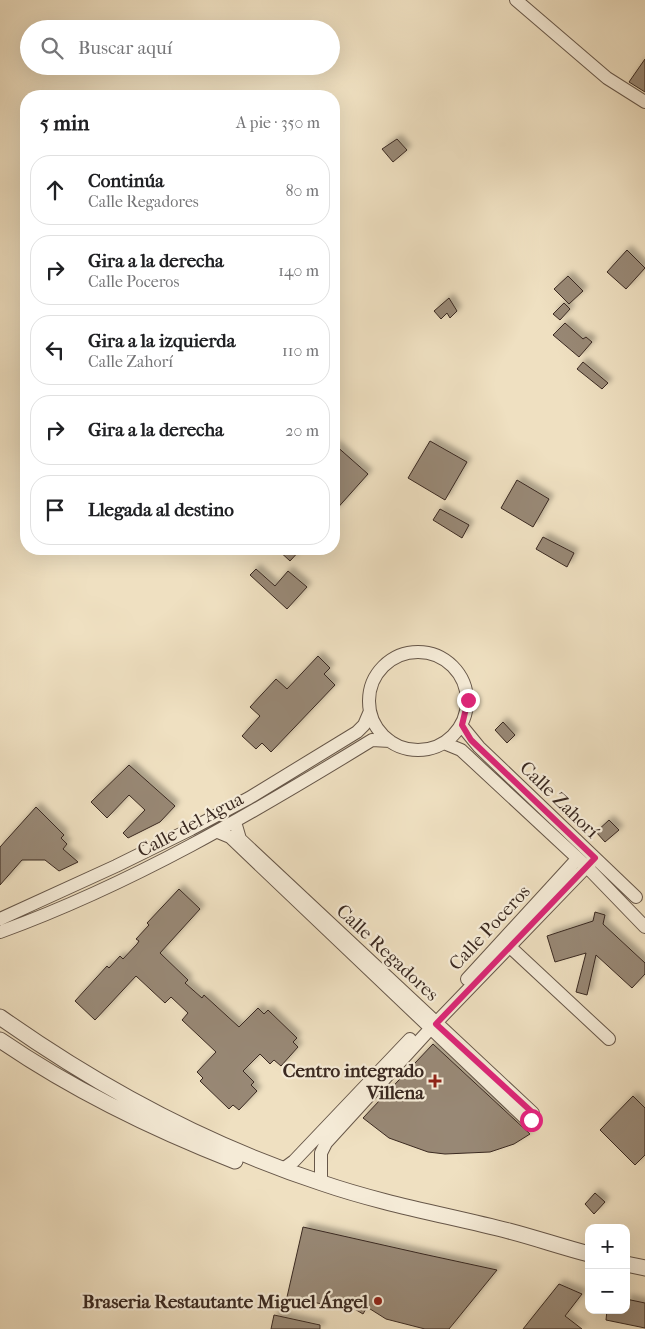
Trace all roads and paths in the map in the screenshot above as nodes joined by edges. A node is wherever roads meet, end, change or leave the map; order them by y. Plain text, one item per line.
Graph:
1 (516, 0) edge
2 (645, 102) edge
3 (370, 711) junction
4 (462, 725) junction
5 (390, 741) junction
6 (444, 743) junction
7 (235, 822) junction
8 (218, 832) junction
9 (586, 861) junction
10 (636, 897) dead end
11 (0, 919) edge
12 (645, 927) edge
13 (0, 932) edge
14 (509, 946) junction
15 (0, 1017) edge
16 (431, 1023) junction
17 (609, 1039) dead end
18 (0, 1040) edge
19 (283, 1169) junction
20 (321, 1183) junction
21 (585, 1253) edge
22 (585, 1253) edge
23 (630, 1265) edge
24 (645, 1268) edge

1 - 2 street
3 - 4 street
3 - 5 street
3 - 11 street, Calle del Agua
4 - 6 street
4 - 9 street, Calle Zahorí
5 - 6 street
5 - 7 street, Calle del Agua
6 - 9 street, Calle Zahorí
7 - 8 street, Calle del Agua
7 - 16 street, Calle Regadores
8 - 13 street, Calle del Agua
8 - 16 street, Calle Regadores
9 - 10 street, Calle Zahorí
9 - 12 street, Calle Zahorí
9 - 14 street, Calle Poceros
9 - 16 street, Calle Poceros
14 - 16 street, Calle Poceros
14 - 17 street
15 - 19 street
16 - 16 street, Calle Regadores
16 - 19 street, Calle Poceros
16 - 20 street, Calle Poceros
18 - 22 street
19 - 20 street
20 - 21 street
23 - 24 street

